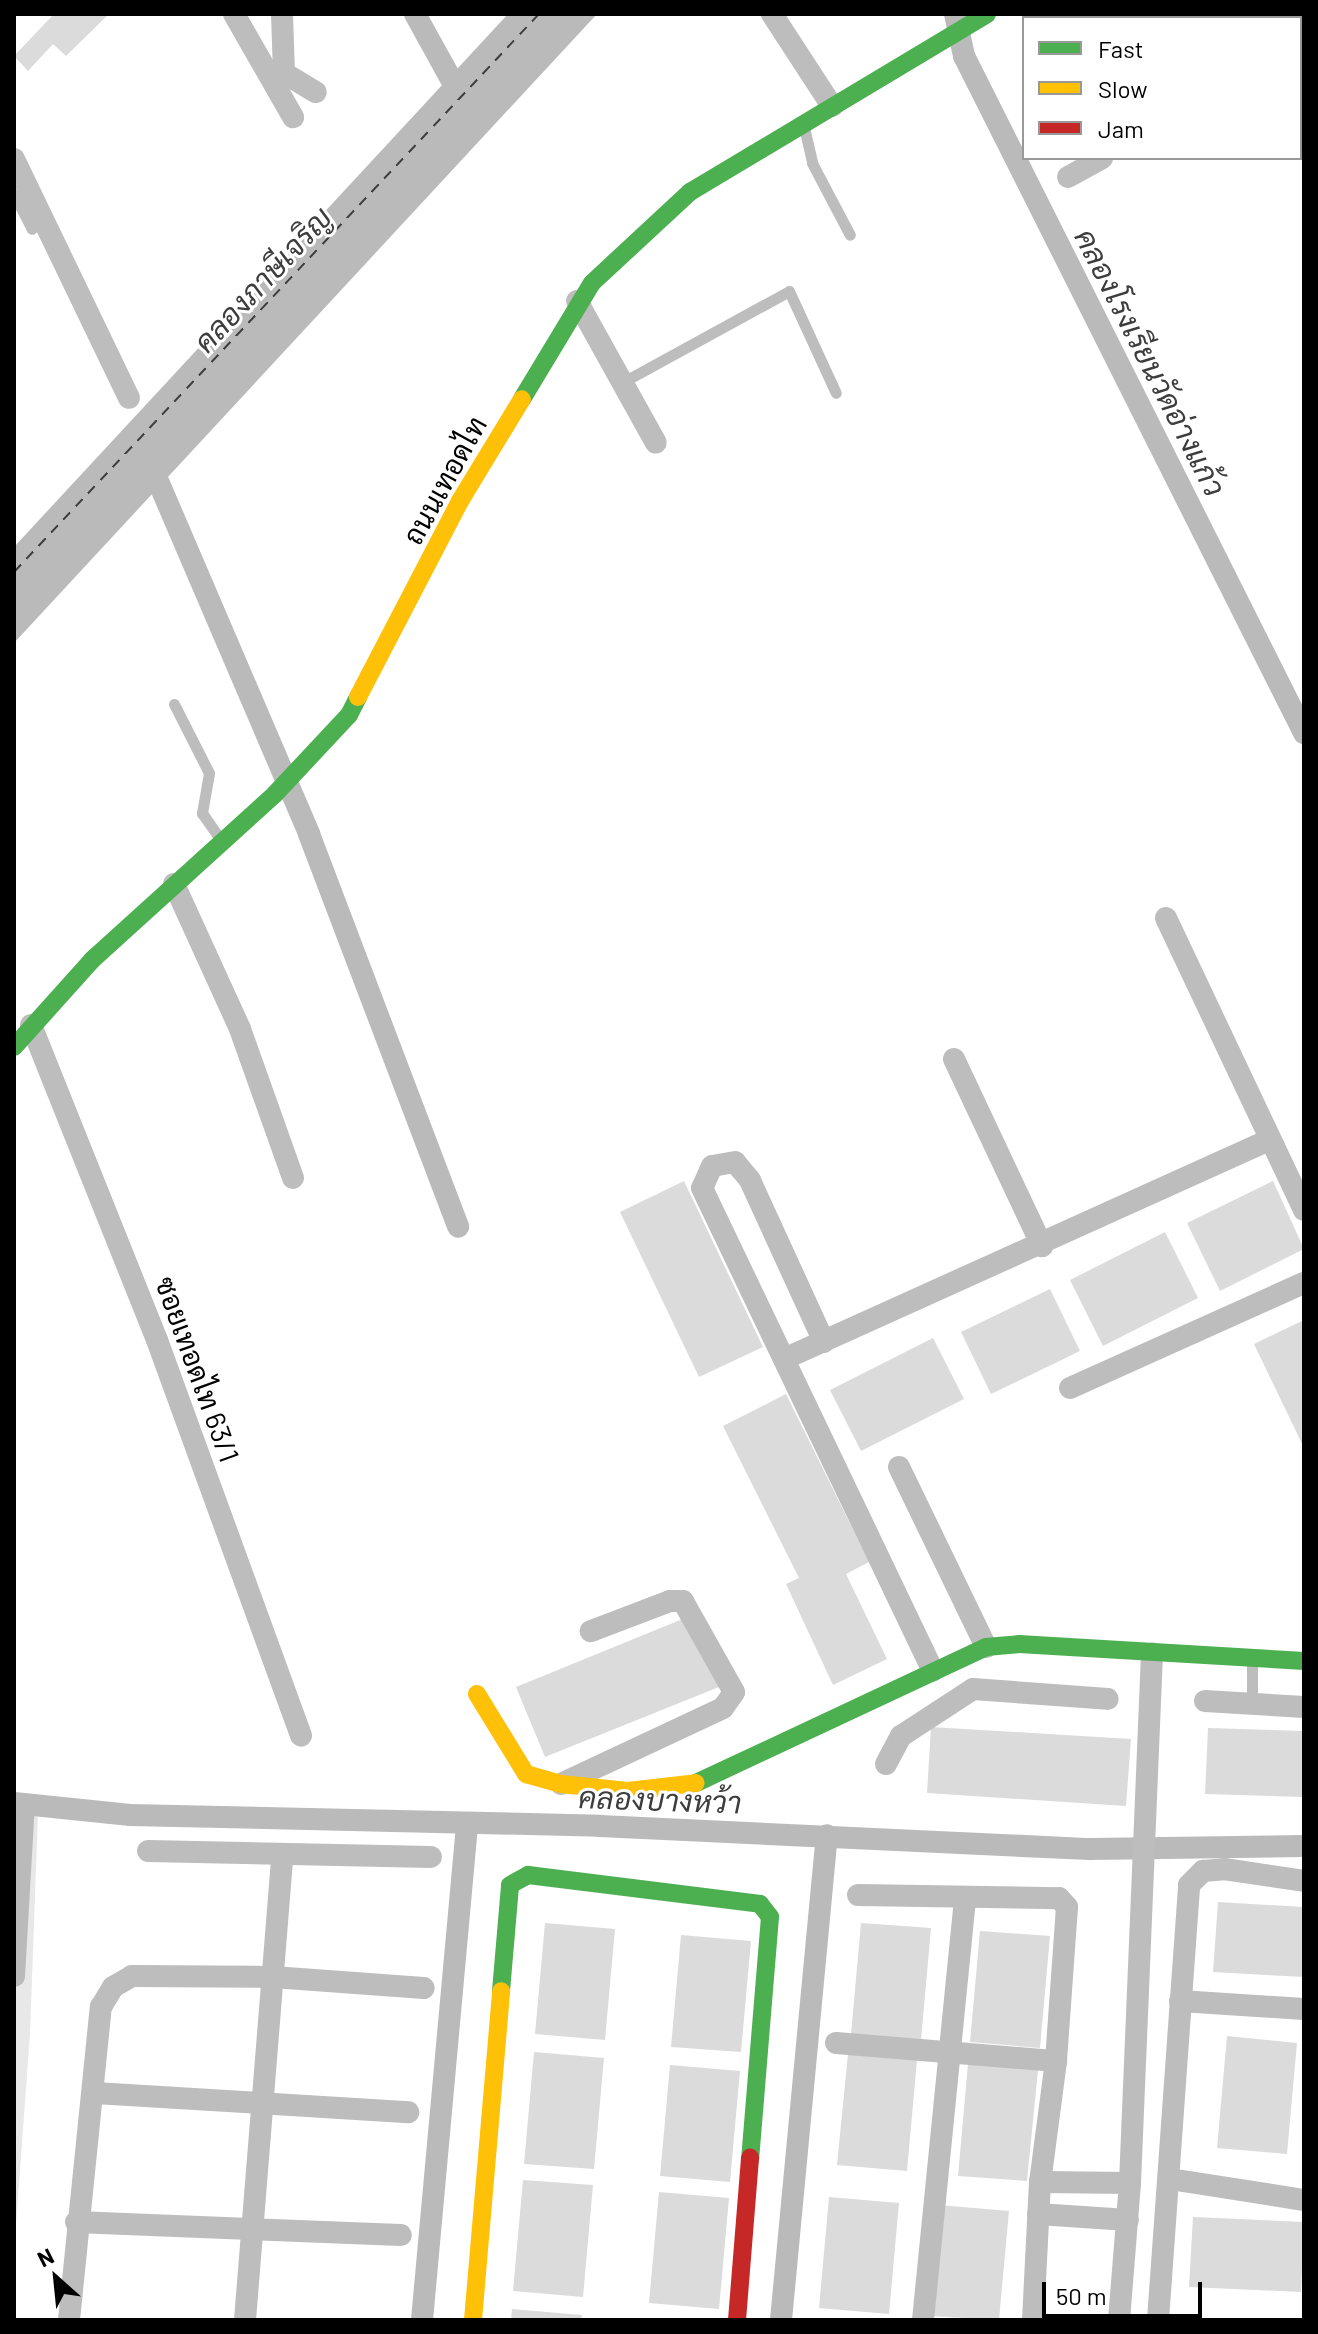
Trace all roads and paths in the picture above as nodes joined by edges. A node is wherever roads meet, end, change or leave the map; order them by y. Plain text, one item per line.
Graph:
1 (234, 14) edge
2 (282, 14) edge
3 (772, 14) edge
4 (987, 14) edge
5 (316, 92) dead end
6 (832, 106) junction
7 (293, 117) dead end
8 (802, 123) junction
9 (14, 159) edge
10 (1098, 160) edge
11 (1068, 177) dead end
12 (14, 194) edge
13 (32, 229) dead end
14 (850, 235) dead end
15 (577, 301) junction
16 (623, 382) junction
17 (836, 393) dead end
18 (129, 398) dead end
19 (656, 443) dead end
20 (174, 704) dead end
21 (221, 841) junction
22 (174, 884) junction
23 (1166, 918) dead end
24 (31, 1025) junction
25 (14, 1047) edge
26 (954, 1059) dead end
27 (1269, 1140) junction
28 (293, 1178) dead end
29 (1304, 1210) edge
30 (1042, 1246) junction
31 (1304, 1283) edge
32 (824, 1342) junction
33 (784, 1359) junction
34 (1070, 1388) dead end
35 (899, 1467) dead end
36 (591, 1631) dead end
37 (986, 1647) junction
38 (1152, 1653) junction
39 (1252, 1658) junction
40 (1304, 1661) edge
41 (933, 1671) junction
42 (968, 1673) junction
43 (477, 1694) dead end
44 (1108, 1699) dead end
45 (1205, 1701) dead end
46 (1252, 1704) junction
47 (1304, 1707) edge
48 (301, 1736) dead end
49 (886, 1764) dead end
50 (561, 1784) junction
51 (148, 1851) dead end
52 (282, 1857) junction
53 (431, 1857) dead end
54 (1304, 1881) edge
55 (858, 1895) dead end
56 (965, 1898) junction
57 (273, 1977) junction
58 (424, 1988) dead end
59 (1180, 2001) junction
60 (1304, 2009) edge
61 (836, 2043) dead end
62 (950, 2050) junction
63 (1056, 2061) junction
64 (95, 2093) junction
65 (259, 2103) junction
66 (408, 2112) dead end
67 (1170, 2179) junction
68 (1040, 2182) junction
69 (1130, 2183) junction
70 (1301, 2199) edge
71 (1038, 2214) junction
72 (1128, 2220) junction
73 (76, 2222) junction
74 (251, 2229) junction
75 (401, 2235) dead end
76 (1120, 2311) edge
77 (1159, 2312) edge
78 (69, 2320) edge
79 (245, 2320) edge
80 (473, 2320) edge
81 (737, 2320) edge
82 (923, 2320) edge
83 (1033, 2320) edge

1 - 7 street
2 - 5 street
3 - 6 street
4 - 6 street, ถนนเทอดไท
6 - 8 street, ถนนเทอดไท
8 - 14 lane
8 - 15 street, ถนนเทอดไท
9 - 18 street
10 - 11 street
12 - 13 lane
15 - 16 street
15 - 21 street, ถนนเทอดไท
16 - 17 lane
16 - 19 street
20 - 21 lane
21 - 22 street, ถนนเทอดไท
22 - 24 street, ถนนเทอดไท
22 - 28 street
23 - 27 street
24 - 25 street, ถนนเทอดไท
24 - 48 street, ซอยเทอดไท 63/1
26 - 30 street
27 - 29 street
27 - 30 street
30 - 32 street
31 - 34 street
32 - 33 street
32 - 33 street
33 - 41 street
35 - 37 street
36 - 50 street
37 - 38 street
37 - 42 street
38 - 39 street
38 - 69 street
39 - 40 street
39 - 46 lane
41 - 42 street
41 - 50 street
42 - 44 street
42 - 49 street
43 - 50 street
45 - 46 street
46 - 47 street
51 - 52 street
52 - 53 street
52 - 57 street
54 - 59 street
55 - 56 street
56 - 62 street
56 - 63 street
57 - 58 street
57 - 64 street
57 - 65 street
59 - 60 street
59 - 67 street
61 - 62 street
62 - 63 street
62 - 82 street
63 - 68 street
64 - 65 street
64 - 73 street
65 - 66 street
65 - 74 street
67 - 70 street
67 - 77 street
68 - 69 street
68 - 71 street
69 - 72 street
71 - 72 street
71 - 83 street
72 - 76 street
73 - 74 street
73 - 78 street
74 - 75 street
74 - 79 street
76 - 77 street
80 - 81 street

